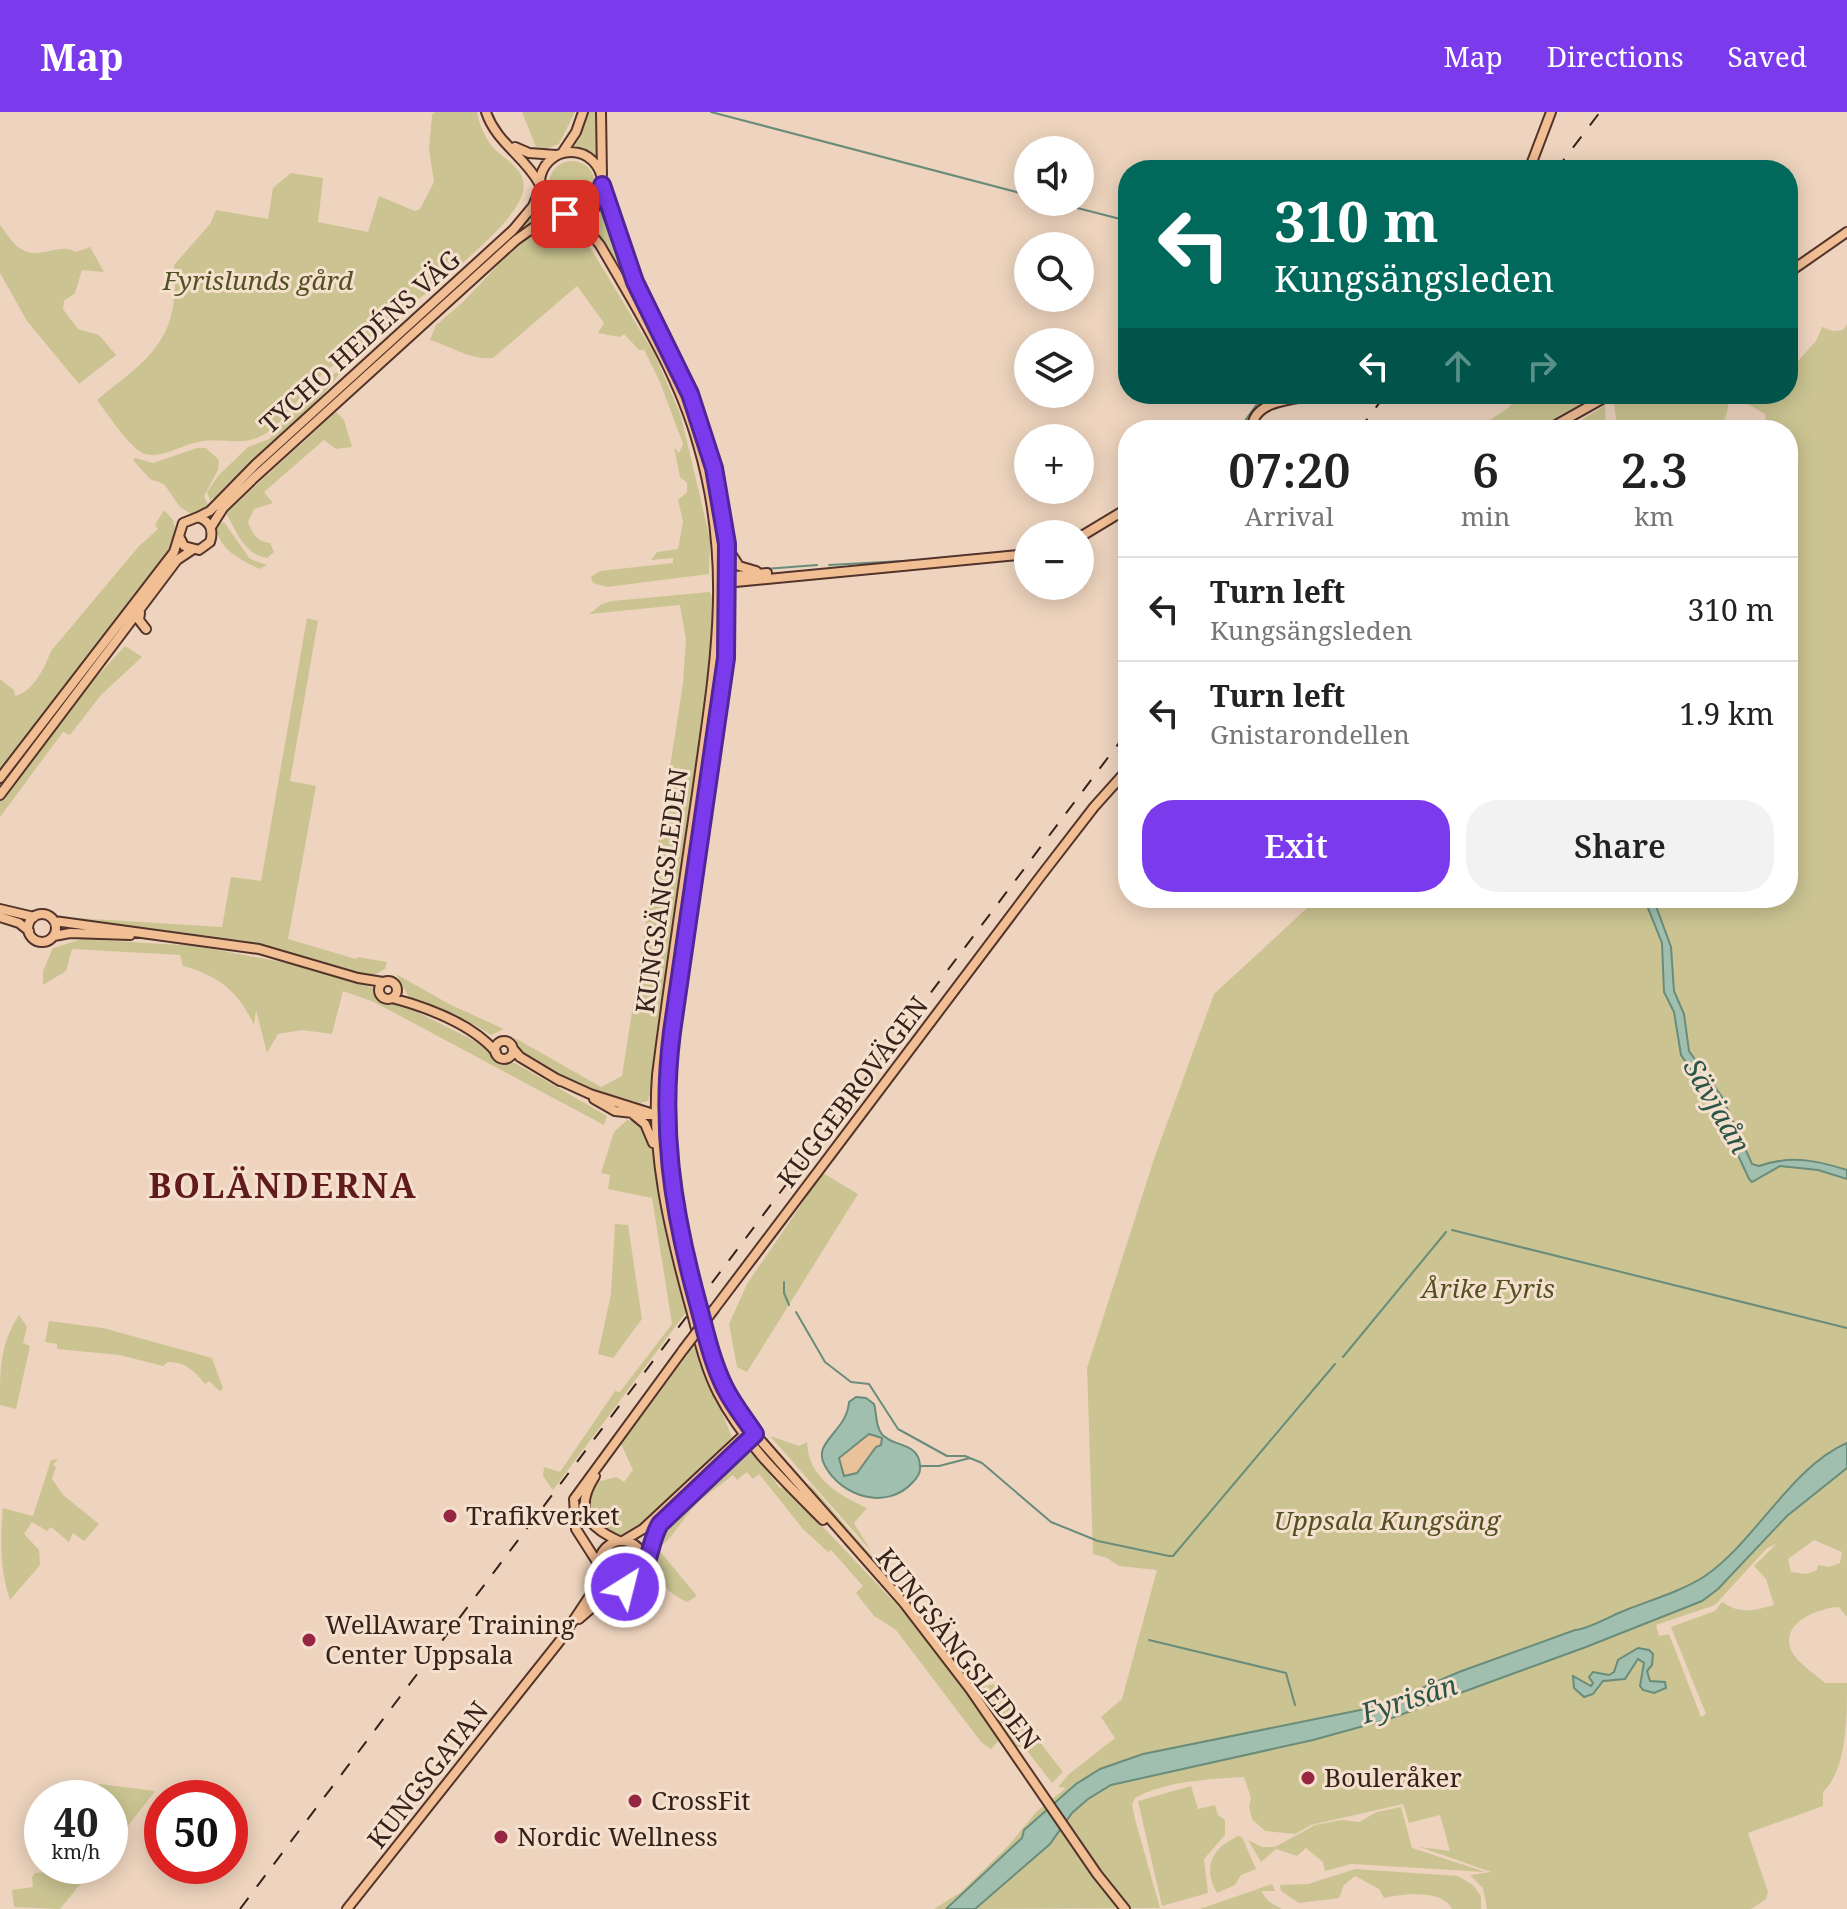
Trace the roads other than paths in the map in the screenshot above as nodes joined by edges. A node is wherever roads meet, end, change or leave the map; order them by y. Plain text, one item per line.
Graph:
1 (488, 112) edge
2 (583, 112) edge
3 (601, 112) edge
4 (1551, 112) edge
5 (560, 154) junction
6 (1533, 160) edge
7 (602, 182) junction
8 (539, 186) junction
9 (563, 214) junction
10 (1847, 232) edge
11 (1798, 266) edge
12 (1280, 404) edge
13 (1594, 404) edge
14 (1597, 404) edge
15 (1254, 420) edge
16 (1565, 420) edge
17 (1574, 420) edge
18 (1118, 514) edge
19 (198, 517) junction
20 (211, 527) junction
21 (1094, 529) edge
22 (180, 538) junction
23 (727, 544) junction
24 (192, 550) junction
25 (1014, 555) edge
26 (768, 573) junction
27 (794, 575) junction
28 (725, 580) junction
29 (142, 606) junction
30 (127, 627) junction
31 (0, 778) edge
32 (1118, 780) edge
33 (0, 795) edge
34 (0, 909) edge
35 (0, 917) edge
36 (34, 917) junction
37 (54, 921) junction
38 (29, 931) junction
39 (54, 936) junction
40 (179, 937) junction
41 (381, 986) junction
42 (394, 994) junction
43 (470, 1032) junction
44 (501, 1042) junction
45 (513, 1049) junction
46 (496, 1052) junction
47 (507, 1058) junction
48 (536, 1068) junction
49 (657, 1075) junction
50 (637, 1112) junction
51 (659, 1114) junction
52 (658, 1162) junction
53 (718, 1393) junction
54 (750, 1434) junction
55 (614, 1445) junction
56 (730, 1446) junction
57 (621, 1541) junction
58 (645, 1560) junction
59 (599, 1566) junction
60 (625, 1587) junction
61 (570, 1628) junction
62 (347, 1909) edge
63 (1125, 1909) edge

1 - 5 main road
1 - 8 main road
2 - 5 main road
3 - 7 main road
4 - 6 main road
5 - 7 main road
5 - 8 main road
7 - 9 main road
7 - 23 main road, KUNGSÄNGSLEDEN
8 - 9 main road
8 - 19 main road, TYCHO HEDÉNS VÄG
9 - 20 main road, TYCHO HEDÉNS VÄG
9 - 28 main road, KUNGSÄNGSLEDEN
10 - 11 main road
12 - 15 main road
13 - 16 main road
14 - 17 main road
18 - 21 main road
19 - 20 main road
19 - 22 main road
20 - 24 main road
22 - 24 main road
22 - 31 main road
23 - 26 main road
23 - 28 main road, KUNGSÄNGSLEDEN
24 - 29 main road
25 - 27 main road
26 - 27 main road
26 - 28 main road
27 - 28 main road
28 - 49 main road, KUNGSÄNGSLEDEN
28 - 51 main road, KUNGSÄNGSLEDEN
29 - 30 main road
29 - 30 main road
30 - 33 main road
32 - 55 main road, KUGGEBROVÄGEN, bridge
34 - 36 main road
35 - 38 main road
36 - 37 main road
36 - 38 main road
37 - 39 main road
37 - 40 main road
38 - 39 main road
39 - 40 main road
40 - 41 main road
41 - 42 main road
41 - 42 main road
42 - 43 main road
43 - 44 main road
43 - 46 main road
44 - 45 main road
44 - 46 main road
45 - 47 main road
45 - 48 main road
46 - 47 main road
47 - 48 main road
48 - 50 main road
49 - 50 main road
49 - 51 main road, KUNGSÄNGSLEDEN
50 - 51 main road
50 - 52 main road
51 - 52 main road, KUNGSÄNGSLEDEN
51 - 54 main road, KUNGSÄNGSLEDEN
52 - 53 main road, KUNGSÄNGSLEDEN
53 - 54 main road, KUNGSÄNGSLEDEN
53 - 56 main road
54 - 56 main road
54 - 58 main road
54 - 63 main road, KUNGSÄNGSLEDEN
55 - 57 main road, KUGGEBROVÄGEN
55 - 59 main road, KUGGEBROVÄGEN
56 - 57 main road
57 - 58 main road
57 - 59 main road
58 - 60 main road
59 - 60 main road
59 - 61 main road, KUNGSGATAN
60 - 61 main road, KUNGSGATAN
61 - 62 main road, KUNGSGATAN

